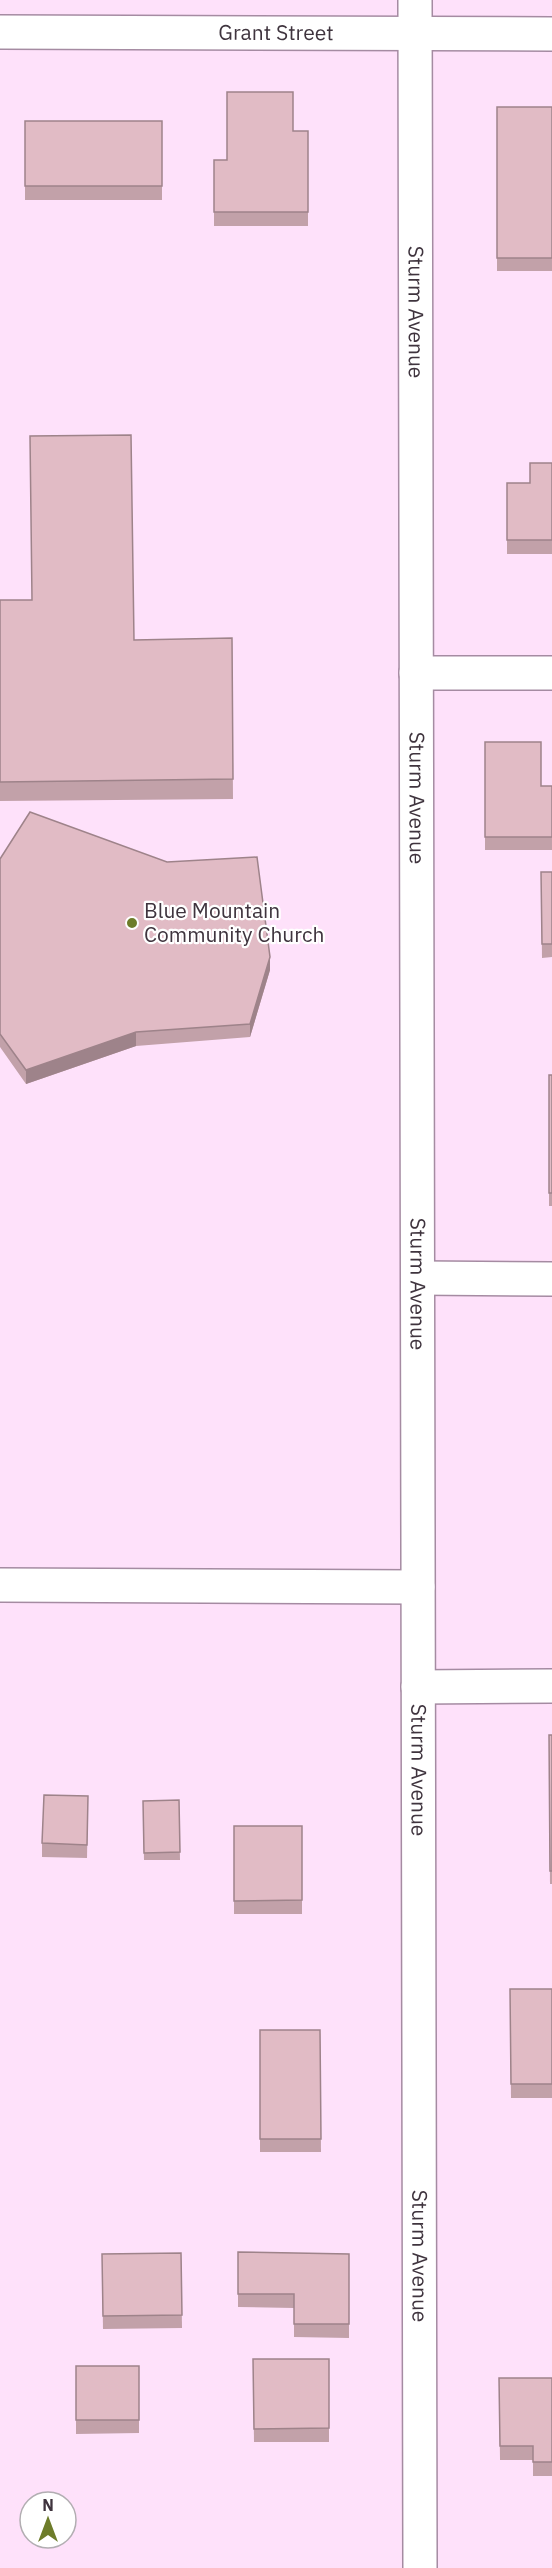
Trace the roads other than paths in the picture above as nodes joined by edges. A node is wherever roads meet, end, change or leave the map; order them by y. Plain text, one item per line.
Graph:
1 (415, 0) edge
2 (0, 32) edge
3 (415, 33) junction
4 (552, 34) edge
5 (416, 673) junction
6 (552, 673) edge
7 (418, 1278) junction
8 (552, 1279) edge
9 (0, 1585) edge
10 (418, 1587) junction
11 (552, 1686) edge
12 (418, 1687) junction
13 (420, 2568) edge

1 - 3 street, Sturm Avenue
2 - 3 street, Grant Street
3 - 4 street, Grant Street
3 - 5 street, Sturm Avenue
5 - 6 street
5 - 7 street, Sturm Avenue
7 - 8 street
7 - 10 street, Sturm Avenue
9 - 10 street
10 - 12 street, Sturm Avenue
11 - 12 street
12 - 13 street, Sturm Avenue

